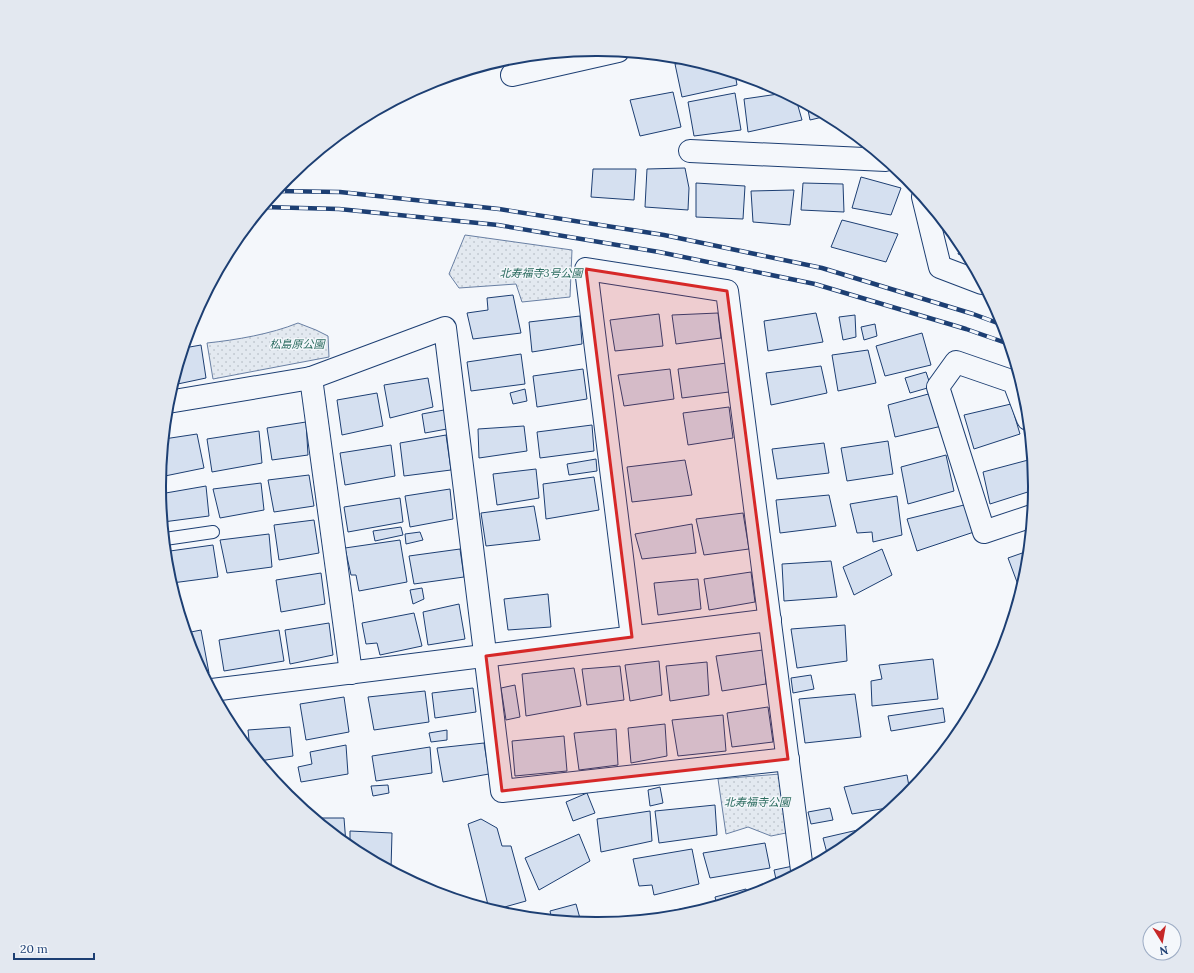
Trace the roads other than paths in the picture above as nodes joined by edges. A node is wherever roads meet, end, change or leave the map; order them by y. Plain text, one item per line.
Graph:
1 (596, 56) edge
2 (512, 75) dead end
3 (690, 151) dead end
4 (877, 160) edge
5 (926, 209) edge
6 (975, 280) edge
7 (311, 378) junction
8 (1015, 385) edge
9 (175, 401) edge
10 (1027, 518) edge
11 (213, 532) dead end
12 (170, 538) edge
13 (770, 620) junction
14 (632, 637) junction
15 (486, 656) junction
16 (351, 673) junction
17 (217, 689) edge
18 (788, 759) junction
19 (801, 865) edge

1 - 2 street
3 - 4 street
5 - 6 street
7 - 9 street
7 - 15 street
7 - 16 street
8 - 10 street
11 - 12 lane
13 - 14 street
13 - 14 street
13 - 18 street
14 - 15 street
15 - 16 street
15 - 18 street
16 - 17 street
18 - 19 street

